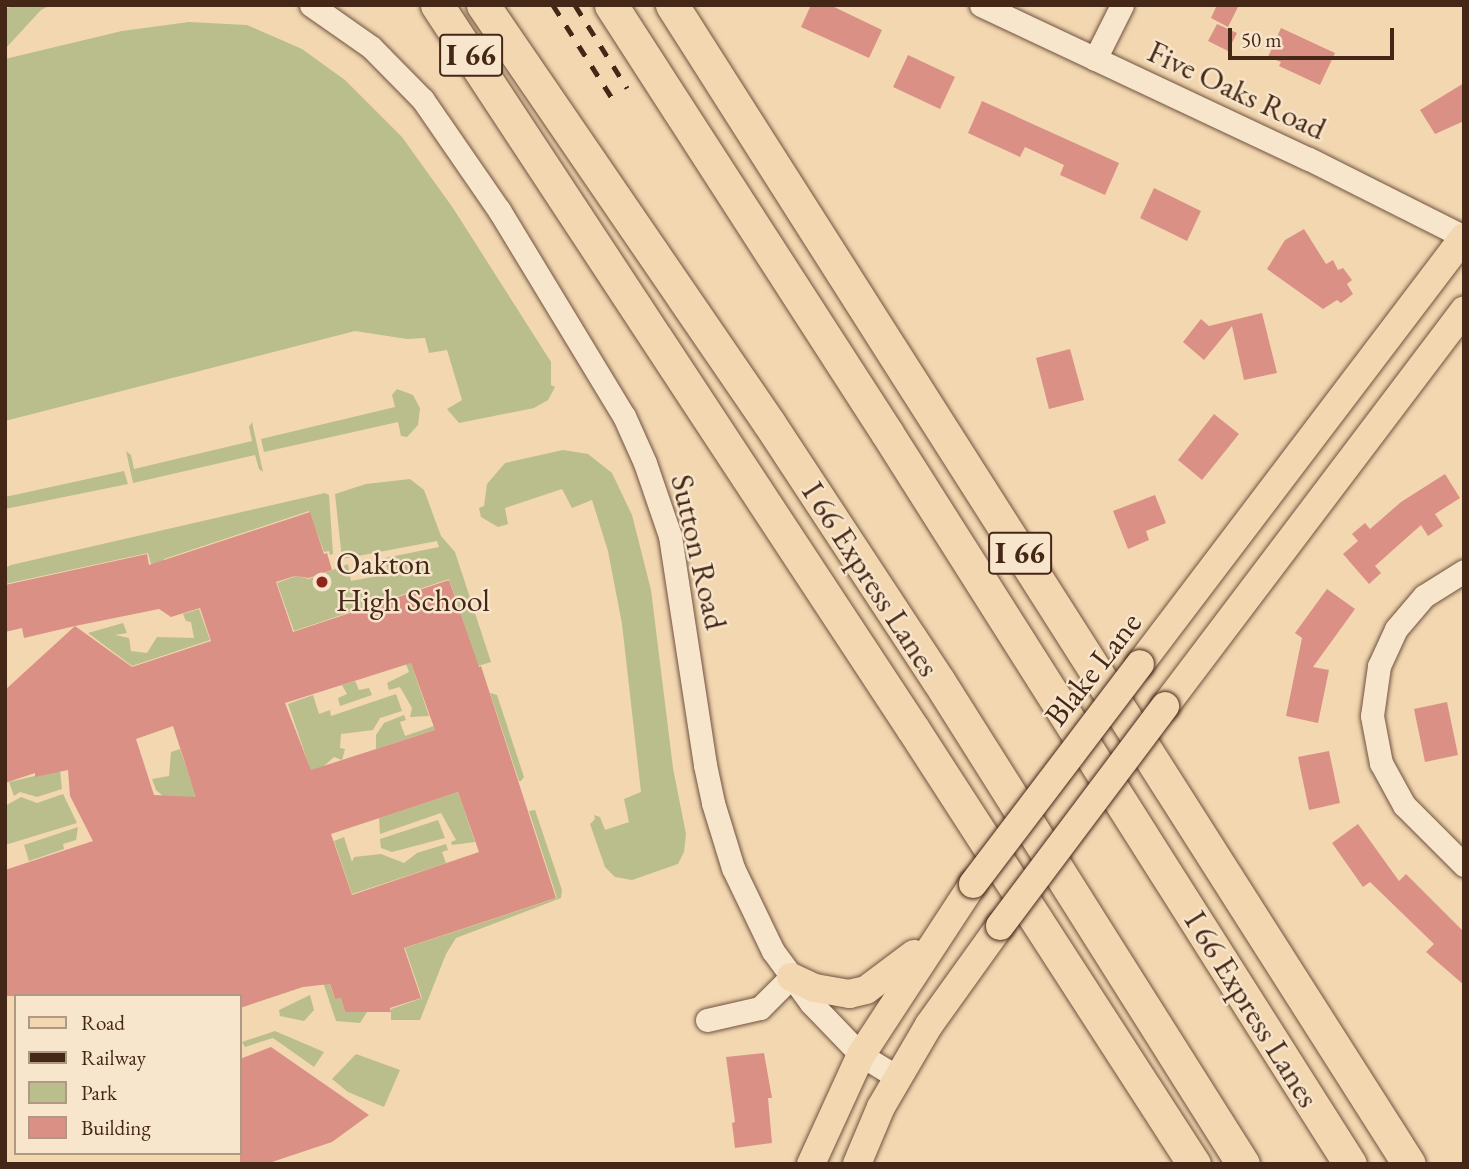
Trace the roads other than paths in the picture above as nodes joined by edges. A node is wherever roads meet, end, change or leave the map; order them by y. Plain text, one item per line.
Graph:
1 (312, 5) edge
2 (438, 5) edge
3 (482, 5) edge
4 (611, 5) edge
5 (672, 5) edge
6 (981, 5) edge
7 (1122, 5) edge
8 (1095, 59) junction
9 (1464, 237) edge
10 (1464, 310) edge
11 (1464, 571) edge
12 (1464, 865) edge
13 (938, 934) junction
14 (792, 977) junction
15 (707, 1020) dead end
16 (861, 1055) junction
17 (897, 1077) junction
18 (811, 1164) edge
19 (857, 1164) edge
20 (1194, 1164) edge
21 (1243, 1164) edge
22 (1350, 1164) edge
23 (1409, 1164) edge

1 - 14 street, Sutton Road
2 - 20 highway, I 66
3 - 21 highway, I 66 Express Lanes
4 - 22 highway, I 66 Express Lanes
5 - 23 highway, I 66
6 - 8 street, Five Oaks Road
7 - 8 street
8 - 9 street, Five Oaks Road
9 - 13 main road, Blake Lane, bridge
10 - 17 main road, bridge
11 - 12 street
13 - 14 main road
13 - 16 main road, Blake Lane
14 - 15 street
14 - 16 street, Sutton Road
16 - 17 street, Sutton Road
16 - 18 main road, Blake Lane
17 - 19 main road

